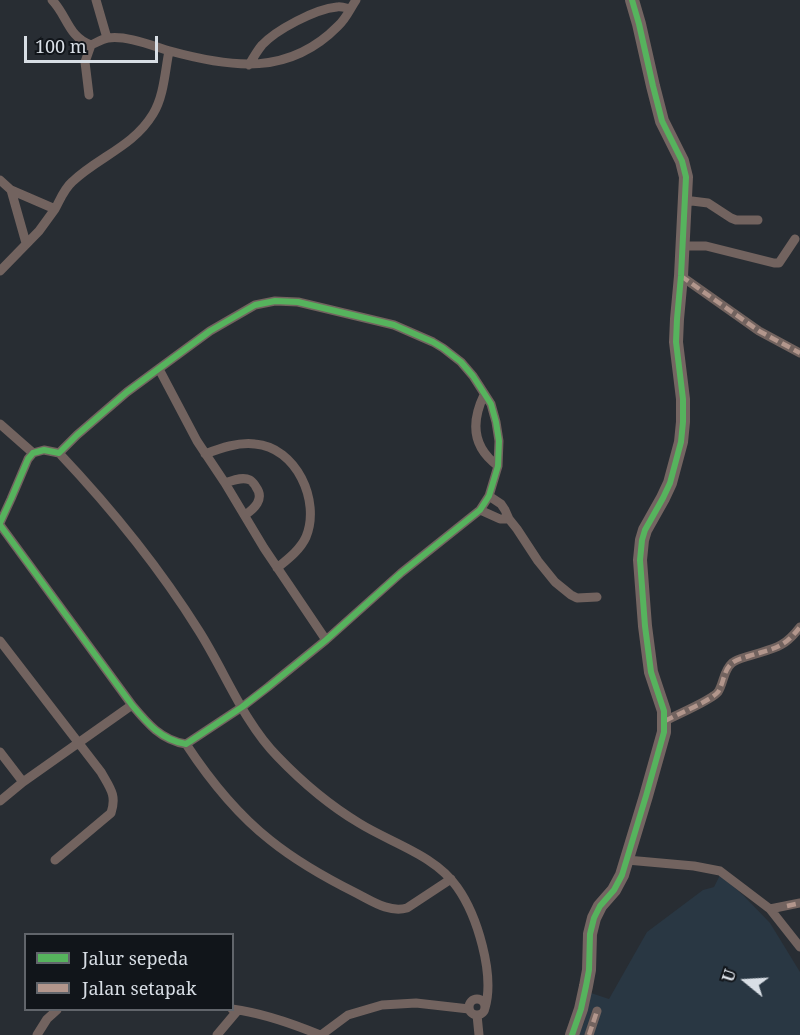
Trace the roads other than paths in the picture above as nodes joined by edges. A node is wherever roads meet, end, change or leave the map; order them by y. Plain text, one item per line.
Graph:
1 (96, 0) edge
2 (356, 0) edge
3 (632, 0) edge
4 (56, 1) edge
5 (350, 9) junction
6 (107, 38) junction
7 (91, 45) junction
8 (169, 51) junction
9 (249, 65) junction
10 (89, 95) dead end
11 (0, 180) edge
12 (11, 190) junction
13 (686, 203) junction
14 (55, 209) junction
15 (758, 220) dead end
16 (795, 239) dead end
17 (26, 243) junction
18 (682, 246) junction
19 (0, 271) edge
20 (681, 276) junction
21 (800, 353) edge
22 (159, 369) junction
23 (484, 395) junction
24 (0, 424) edge
25 (33, 453) junction
26 (59, 453) junction
27 (205, 454) junction
28 (498, 466) junction
29 (225, 483) junction
30 (489, 496) junction
31 (480, 510) junction
32 (245, 515) junction
33 (509, 519) junction
34 (0, 524) edge
35 (277, 568) junction
36 (597, 597) dead end
37 (800, 627) edge
38 (326, 640) junction
39 (0, 641) edge
40 (132, 705) junction
41 (242, 706) junction
42 (665, 721) junction
43 (79, 744) junction
44 (186, 744) junction
45 (0, 752) edge
46 (23, 782) junction
47 (0, 801) edge
48 (627, 860) junction
49 (55, 861) dead end
50 (451, 879) junction
51 (800, 903) edge
52 (770, 909) junction
53 (800, 947) edge
54 (484, 1008) junction
55 (236, 1009) edge
56 (469, 1009) junction
57 (56, 1011) edge
58 (597, 1011) dead end
59 (477, 1015) junction
60 (36, 1035) edge
61 (217, 1035) edge
62 (320, 1035) edge
63 (480, 1035) edge
64 (572, 1035) edge
65 (589, 1035) edge

1 - 6 street
2 - 5 street
3 - 13 main road
4 - 7 street
5 - 9 street
5 - 9 street
6 - 7 street
6 - 8 street
7 - 10 street
8 - 9 street
8 - 14 street
11 - 12 street
12 - 14 street
12 - 17 street
13 - 15 street
13 - 18 main road
14 - 17 street
16 - 18 street
17 - 19 street
18 - 20 main road
20 - 21 street
20 - 42 main road
22 - 23 street
22 - 26 street
22 - 27 street
23 - 28 street
23 - 28 street
24 - 25 street
25 - 26 street
25 - 34 street
26 - 41 street
27 - 29 street
27 - 35 street
28 - 30 street
29 - 32 street
29 - 32 street
30 - 31 street
30 - 33 street
31 - 33 street
31 - 38 street
32 - 35 street
33 - 36 street
34 - 40 street
35 - 38 street
37 - 42 street
38 - 41 street
39 - 43 street
40 - 43 street
40 - 44 street
41 - 44 street
41 - 50 street
42 - 48 main road
43 - 46 street
43 - 49 street
44 - 50 street
45 - 46 street
46 - 47 street
48 - 52 street
48 - 64 main road
50 - 54 street
51 - 52 street
52 - 53 street
54 - 56 street
54 - 59 street
55 - 61 street
55 - 62 street
56 - 59 street
56 - 62 street
57 - 60 street
58 - 65 street
59 - 63 street

